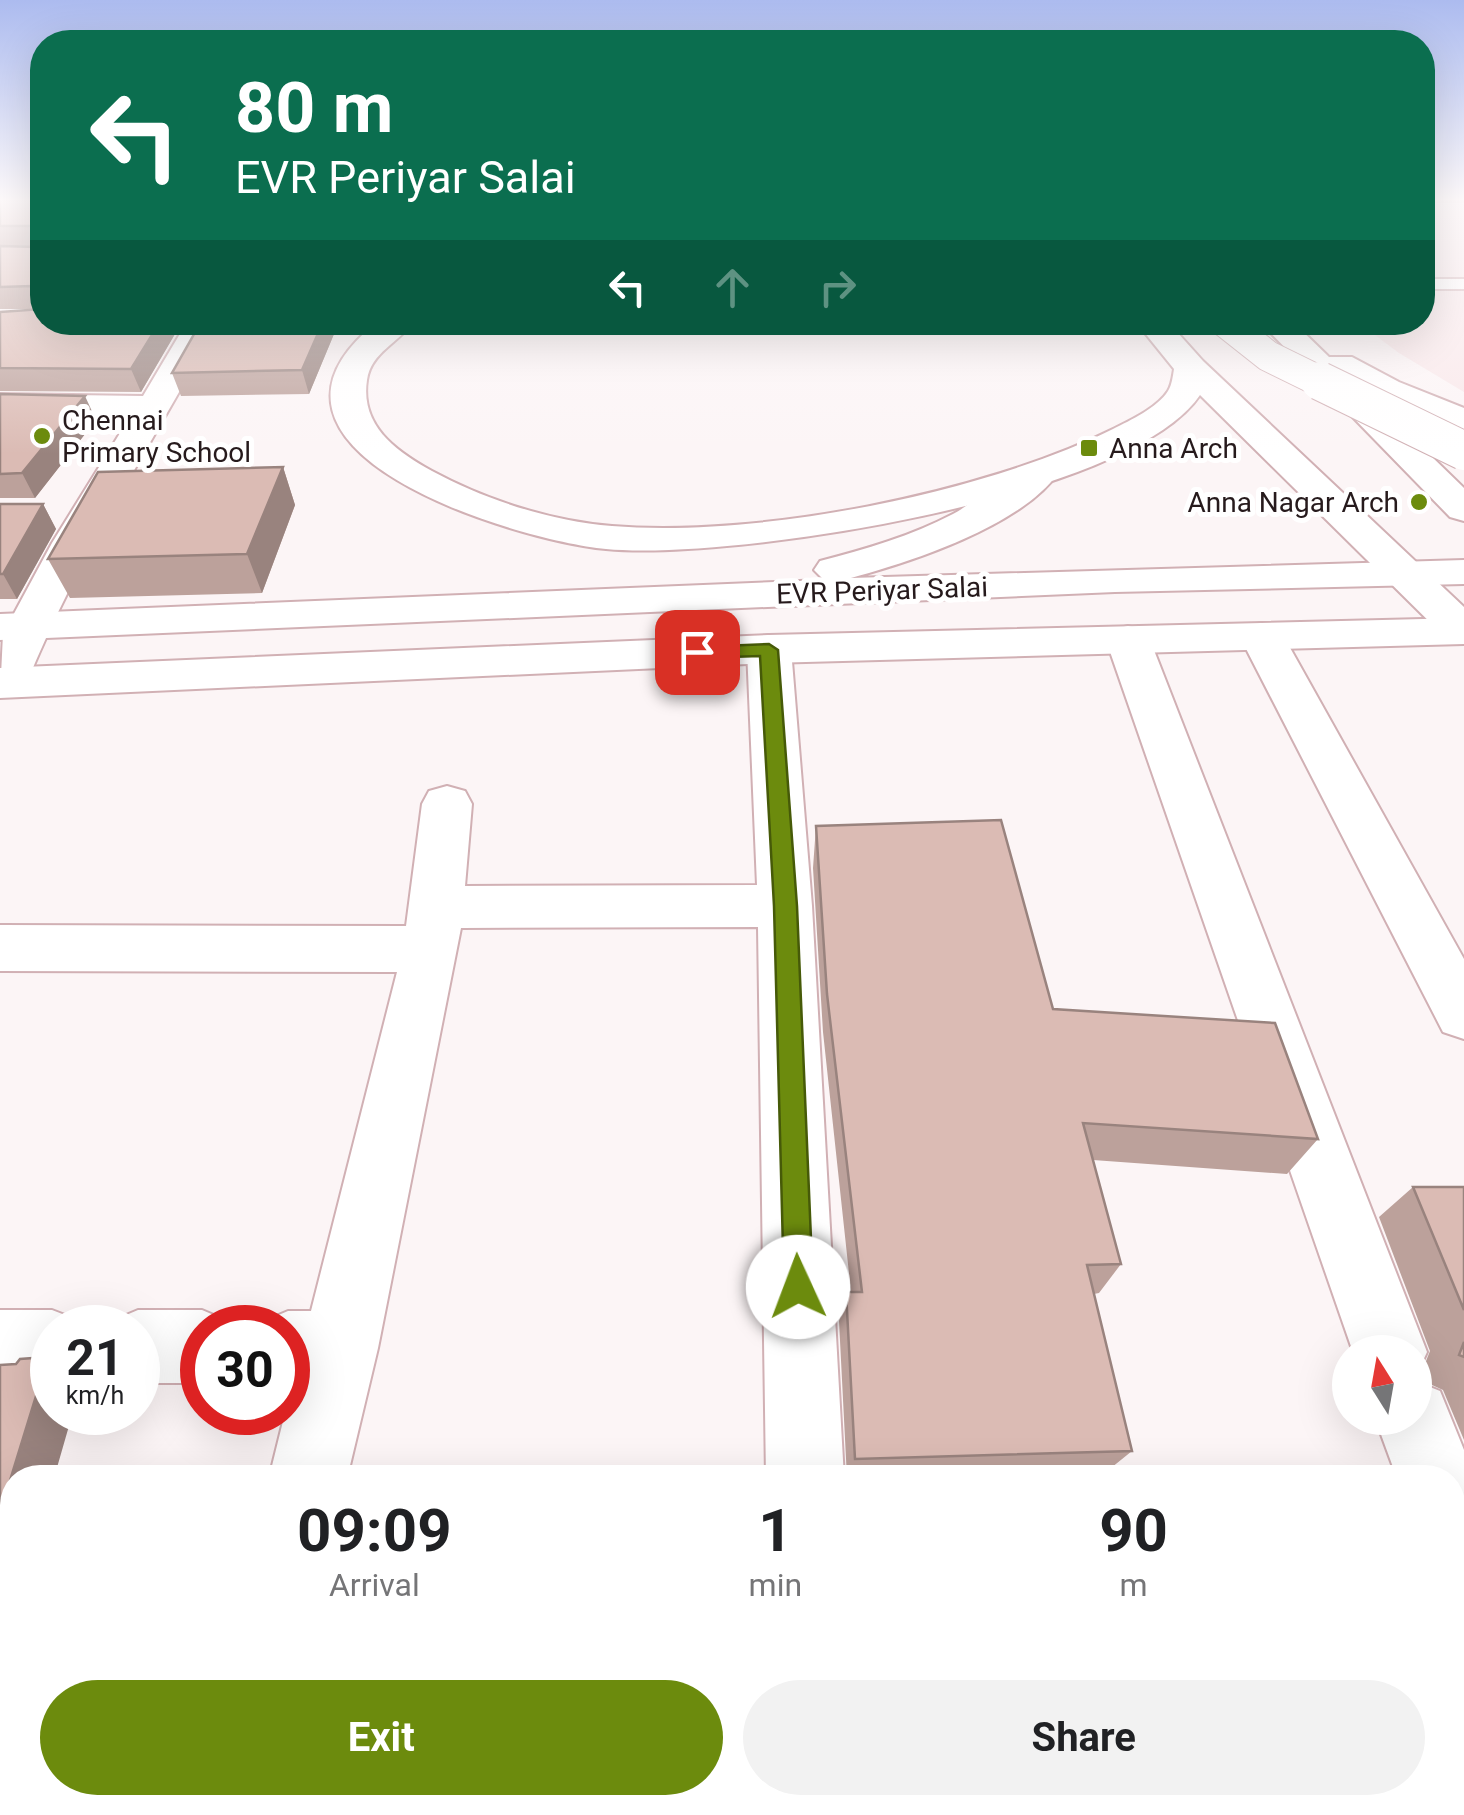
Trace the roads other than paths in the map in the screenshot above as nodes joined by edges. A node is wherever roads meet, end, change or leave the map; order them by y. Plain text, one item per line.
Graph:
1 (196, 335) edge
2 (383, 335) edge
3 (1163, 335) edge
4 (1241, 335) edge
5 (1289, 335) edge
6 (1291, 335) edge
7 (1192, 368) junction
8 (0, 404) edge
9 (157, 407) junction
10 (1464, 420) edge
11 (1464, 452) edge
12 (1040, 473) junction
13 (1464, 509) edge
14 (1464, 572) edge
15 (1404, 573) junction
16 (725, 597) junction
17 (13, 627) edge
18 (1464, 631) edge
19 (1262, 637) junction
20 (1128, 640) junction
21 (769, 650) junction
22 (2, 682) edge
23 (447, 804) dead end
24 (785, 906) junction
25 (433, 928) junction
26 (0, 948) edge
27 (1464, 1014) edge
28 (1384, 1335) edge
29 (0, 1346) edge
30 (30, 1346) edge
31 (314, 1348) edge
32 (1420, 1435) edge
33 (309, 1465) edge
34 (805, 1465) edge
35 (1431, 1465) edge

1 - 9 main road
2 - 12 main road
3 - 7 main road
4 - 11 main road, bridge
5 - 13 main road
6 - 10 main road
7 - 12 main road
7 - 15 main road
8 - 9 main road
9 - 17 main road
12 - 16 main road
14 - 15 main road, EVR Periyar Salai
15 - 16 main road, EVR Periyar Salai
15 - 18 main road
16 - 17 main road, EVR Periyar Salai
17 - 22 main road
18 - 19 main road, EVR Periyar Salai
19 - 20 main road, EVR Periyar Salai
19 - 27 main road
20 - 21 main road, EVR Periyar Salai
20 - 28 main road
21 - 22 main road, EVR Periyar Salai
21 - 24 main road
23 - 25 main road
24 - 25 main road
24 - 34 main road
25 - 26 main road
25 - 31 main road
29 - 30 main road
31 - 33 main road
32 - 35 main road

